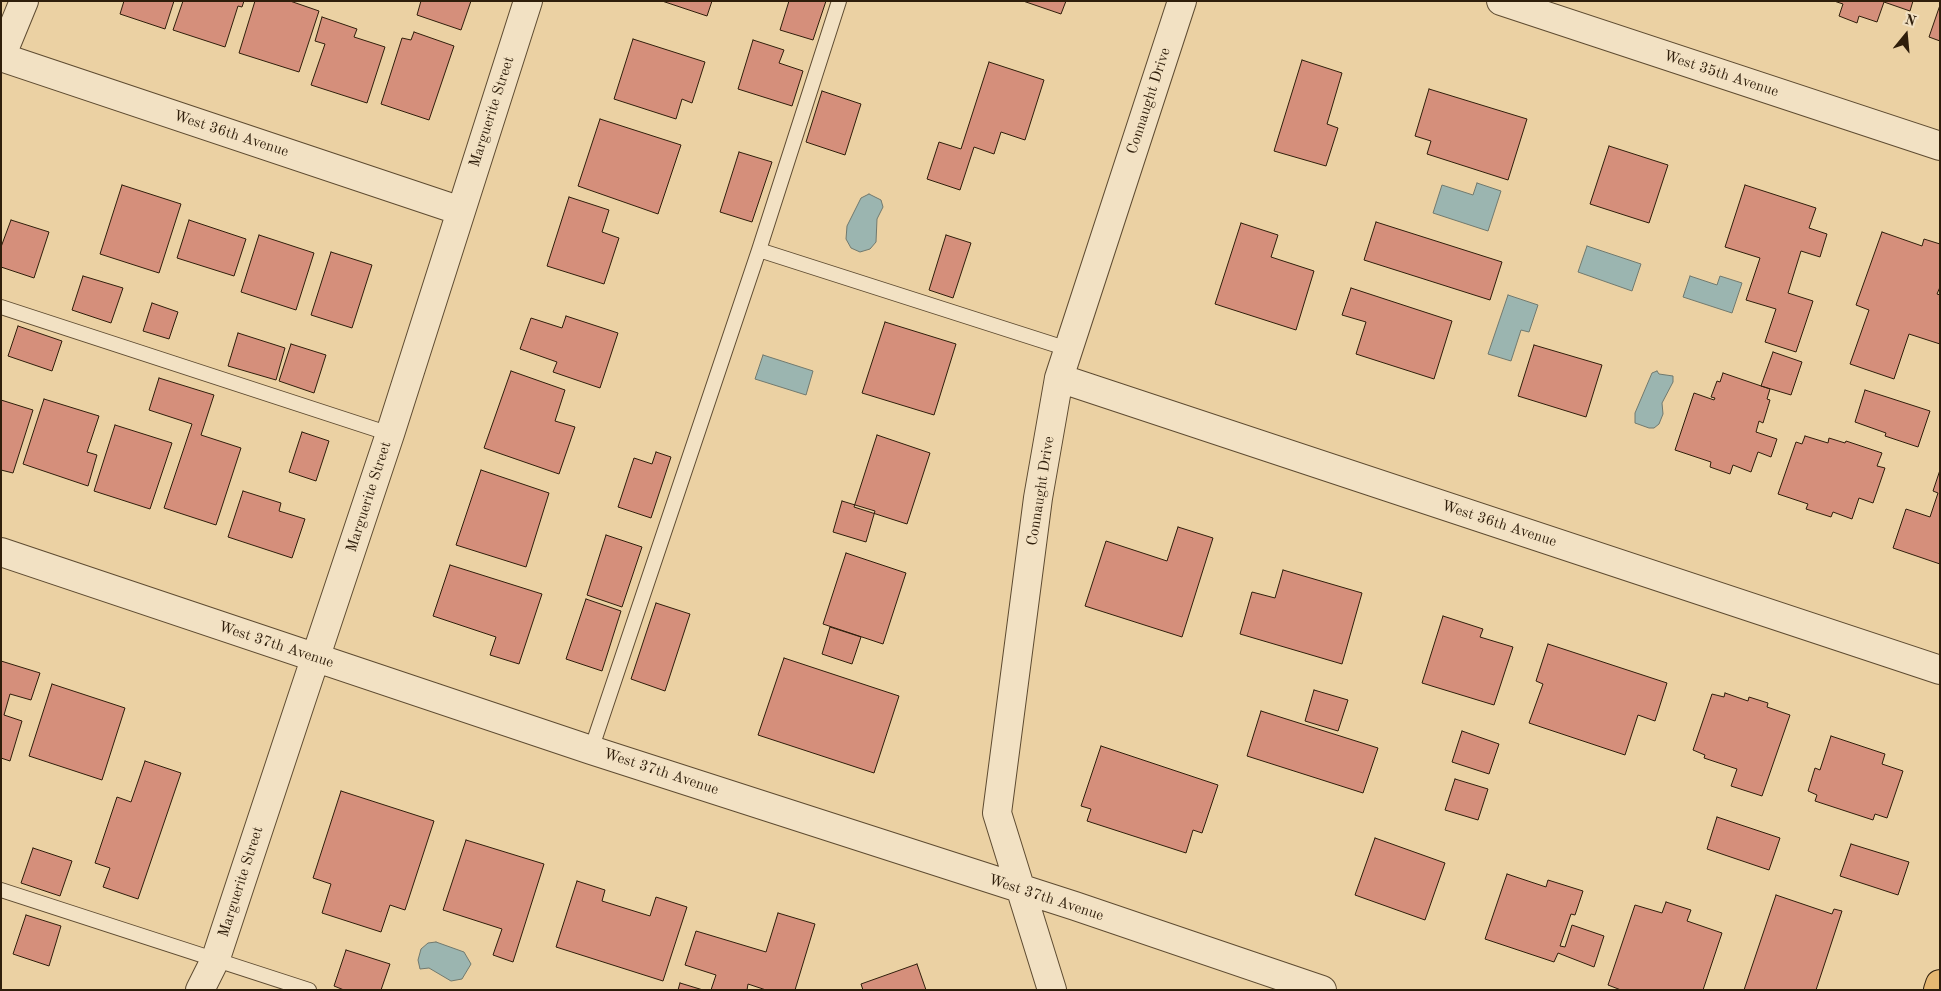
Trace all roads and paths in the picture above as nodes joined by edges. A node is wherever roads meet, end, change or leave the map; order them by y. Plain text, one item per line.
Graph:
1 (24, 1) edge
2 (528, 1) edge
3 (839, 1) edge
4 (1182, 1) edge
5 (1502, 1) edge
6 (1, 57) edge
7 (1940, 146) edge
8 (461, 210) junction
9 (759, 250) junction
10 (1, 307) edge
11 (1068, 348) junction
12 (1059, 378) junction
13 (390, 434) junction
14 (1, 552) edge
15 (315, 658) junction
16 (1940, 670) edge
17 (591, 750) junction
18 (1, 890) edge
19 (1022, 890) junction
20 (216, 958) junction
21 (1940, 984) edge
22 (200, 990) edge
23 (309, 990) edge
24 (1052, 990) edge
25 (1322, 990) edge
26 (1938, 990) edge

1 - 6 street
2 - 8 street, Marguerite Street
3 - 9 lane
4 - 11 street, Connaught Drive
5 - 7 street, West 35th Avenue
6 - 8 street, West 36th Avenue
8 - 13 street, Marguerite Street
9 - 11 lane
9 - 17 lane
10 - 13 lane
11 - 12 street, Connaught Drive
12 - 16 street, West 36th Avenue
12 - 19 street, Connaught Drive
13 - 15 street, Marguerite Street
14 - 15 street, West 37th Avenue
15 - 17 street, West 37th Avenue
15 - 20 street, Marguerite Street
17 - 19 street, West 37th Avenue
18 - 20 lane
19 - 24 street, Connaught Drive
19 - 25 street, West 37th Avenue
20 - 22 street, Marguerite Street
20 - 23 lane
21 - 26 highway

